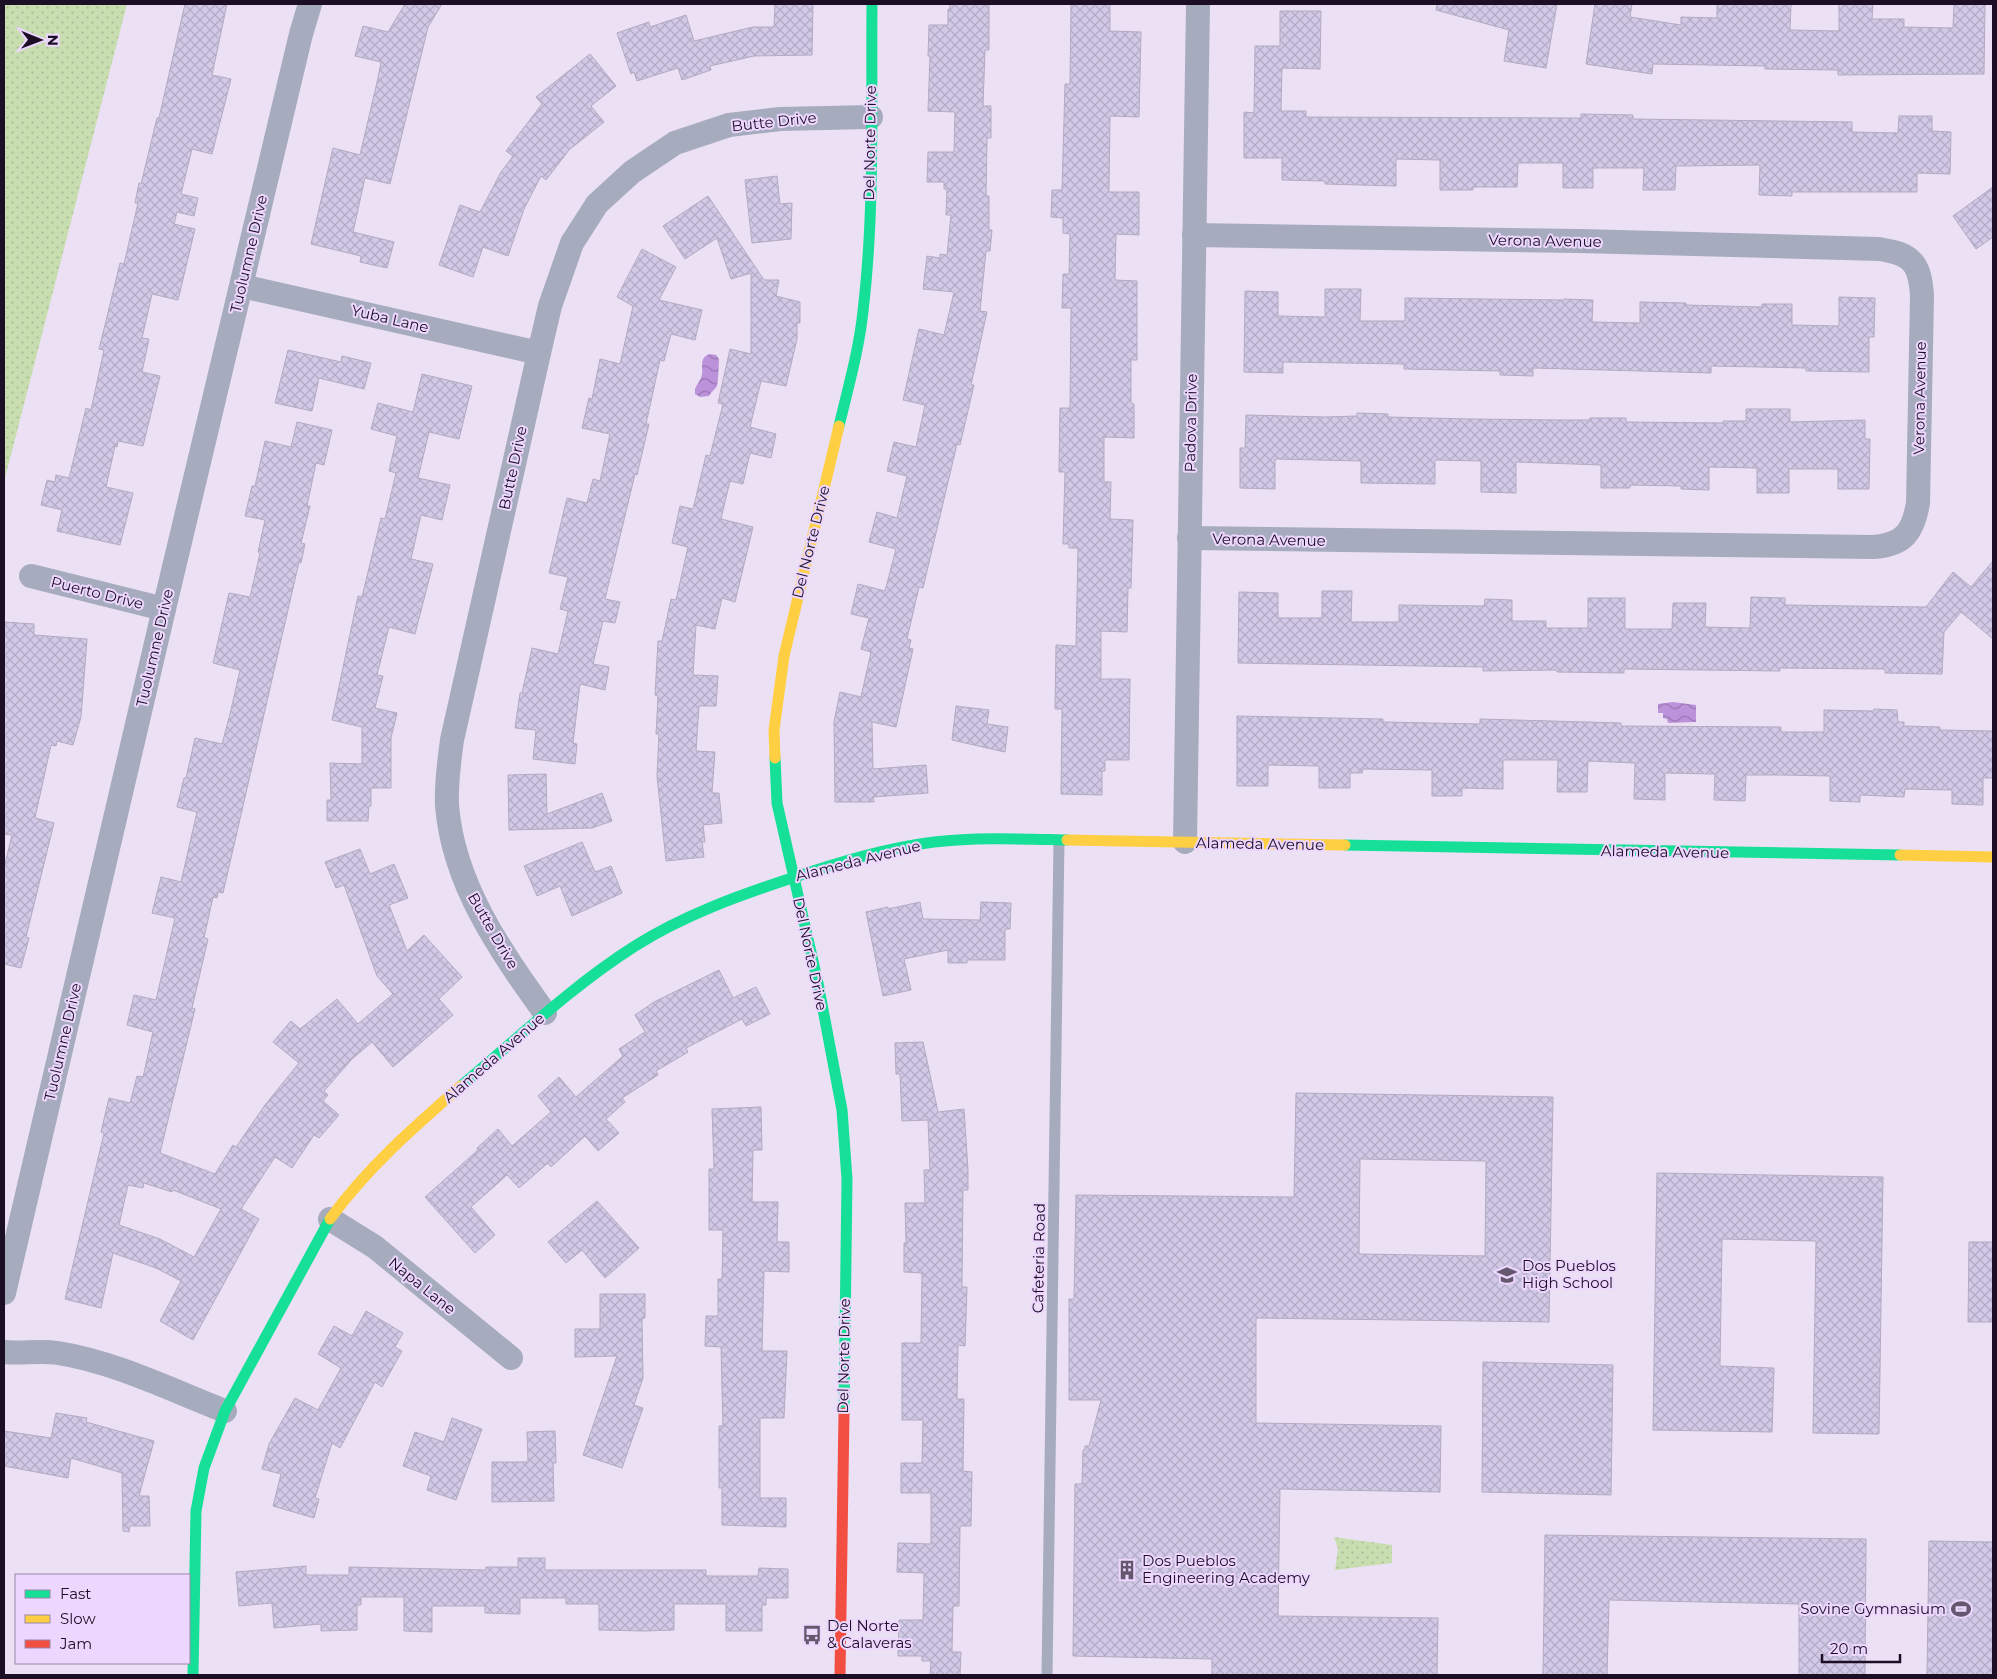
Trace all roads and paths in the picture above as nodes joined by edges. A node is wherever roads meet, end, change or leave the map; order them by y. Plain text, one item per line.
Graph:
1 (310, 4) edge
2 (872, 4) edge
3 (1198, 4) edge
4 (871, 117) junction
5 (1194, 235) junction
6 (242, 286) junction
7 (539, 353) junction
8 (1189, 538) junction
9 (31, 576) dead end
10 (164, 610) junction
11 (1059, 840) junction
12 (1185, 842) junction
13 (1993, 856) edge
14 (794, 877) junction
15 (546, 1013) junction
16 (330, 1219) junction
17 (4, 1293) edge
18 (4, 1352) edge
19 (511, 1358) dead end
20 (225, 1411) junction
21 (193, 1675) edge
22 (840, 1675) edge
23 (1047, 1675) edge

1 - 6 street, Tuolumne Drive
2 - 4 street, Del Norte Drive
3 - 5 street, Padova Drive
4 - 7 street, Butte Drive
4 - 14 street, Del Norte Drive
5 - 8 street, Padova Drive
5 - 8 street, Verona Avenue
6 - 7 street, Yuba Lane
6 - 10 street, Tuolumne Drive
7 - 15 street, Butte Drive
8 - 12 street, Padova Drive
9 - 10 street, Puerto Drive
10 - 17 street, Tuolumne Drive
11 - 12 street, Alameda Avenue
11 - 14 street, Alameda Avenue
11 - 23 lane, Cafeteria Road
12 - 13 street, Alameda Avenue
14 - 15 street, Alameda Avenue
14 - 22 street, Del Norte Drive
15 - 16 street, Alameda Avenue
16 - 19 street, Napa Lane
16 - 20 street, Alameda Avenue
18 - 20 street
20 - 21 street, Alameda Avenue

